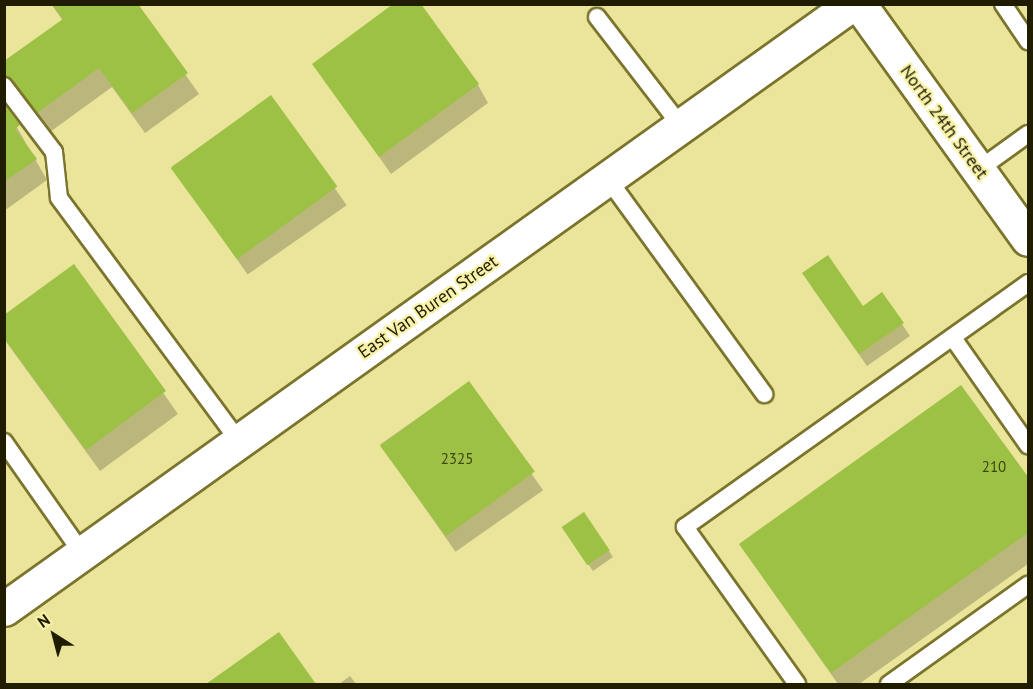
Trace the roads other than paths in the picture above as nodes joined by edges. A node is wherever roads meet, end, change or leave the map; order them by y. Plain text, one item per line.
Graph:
1 (852, 4) edge
2 (859, 4) edge
3 (1003, 4) edge
4 (597, 17) dead end
5 (1028, 41) edge
6 (4, 86) edge
7 (681, 126) junction
8 (1029, 134) edge
9 (978, 170) junction
10 (608, 179) junction
11 (1029, 239) edge
12 (1029, 283) edge
13 (953, 338) junction
14 (764, 394) dead end
15 (239, 441) junction
16 (4, 442) edge
17 (1029, 446) edge
18 (82, 553) junction
19 (1029, 585) edge
20 (6, 605) edge
21 (797, 684) edge
22 (889, 684) edge

1 - 7 main road, East Van Buren Street
2 - 9 main road, North 24th Street
3 - 5 lane
4 - 7 lane
6 - 15 lane
7 - 10 main road, East Van Buren Street
8 - 9 lane
9 - 11 main road, North 24th Street
10 - 14 lane
10 - 15 main road, East Van Buren Street
12 - 13 lane
13 - 17 lane
13 - 21 lane
15 - 18 main road, East Van Buren Street
16 - 18 lane
18 - 20 main road, East Van Buren Street
19 - 22 lane

